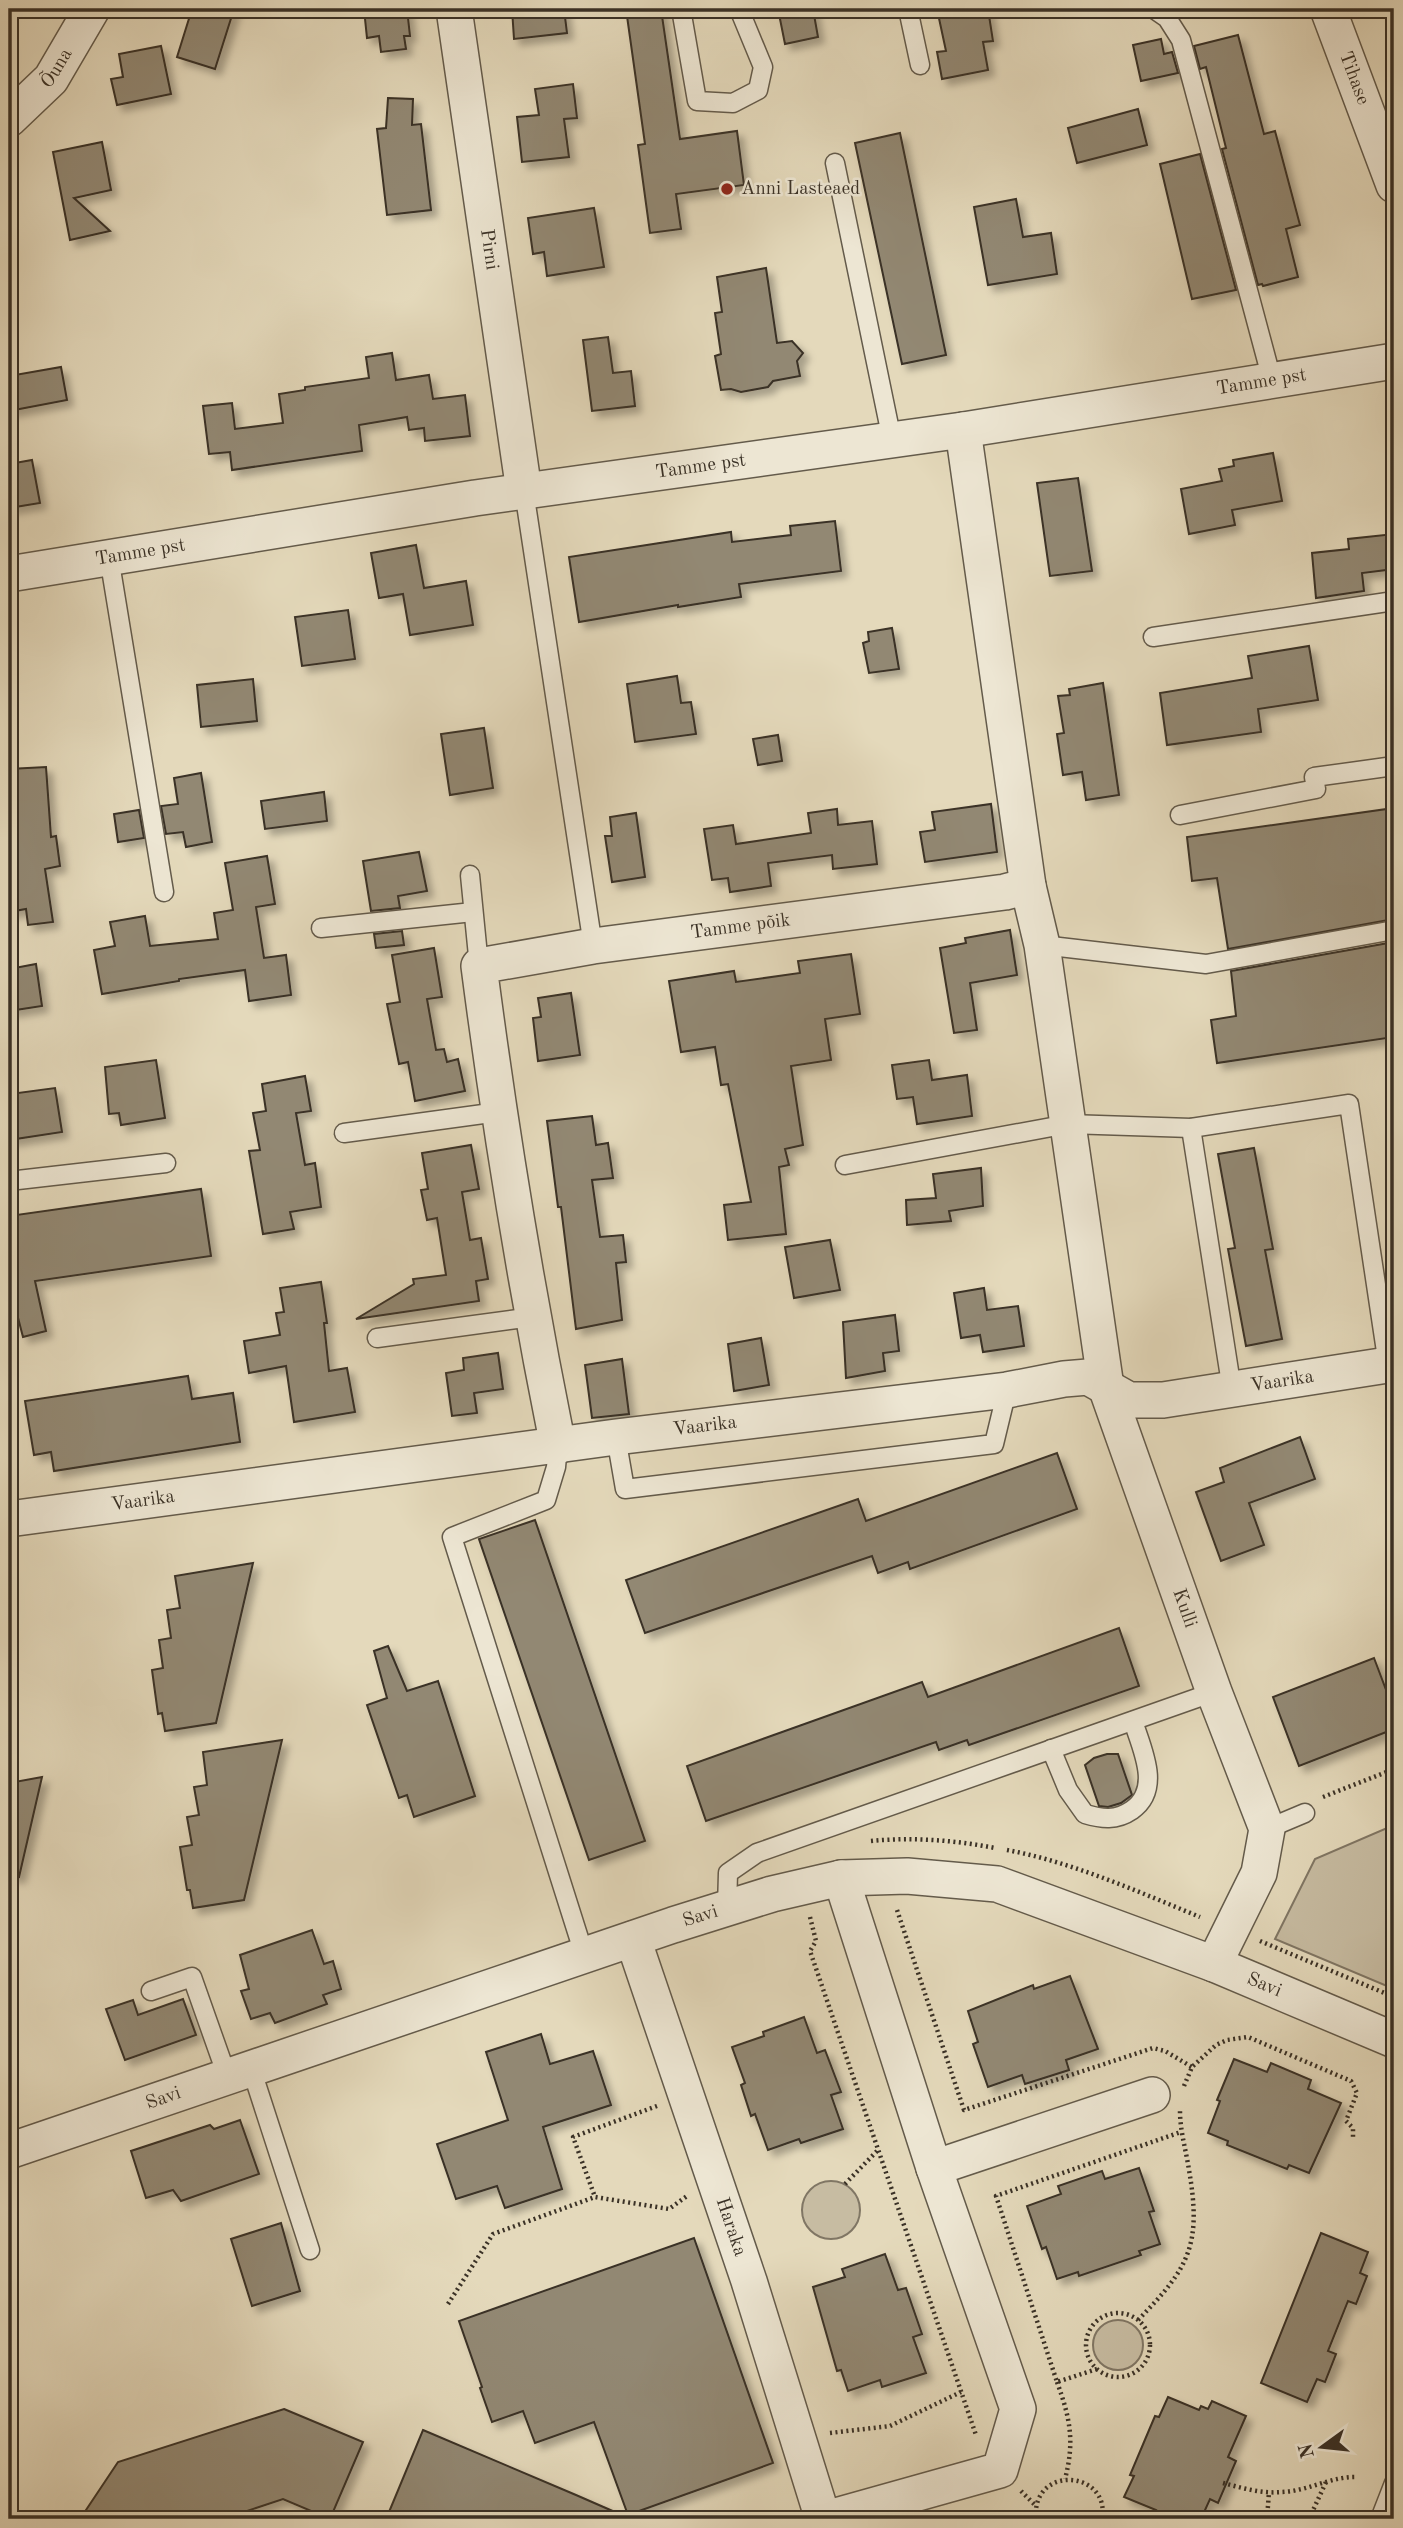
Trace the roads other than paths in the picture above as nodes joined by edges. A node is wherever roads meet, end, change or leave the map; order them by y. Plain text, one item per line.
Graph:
1 (92, 9) edge
2 (454, 9) edge
3 (681, 9) edge
4 (739, 9) edge
5 (908, 9) edge
6 (1328, 9) edge
7 (1167, 12) edge
8 (920, 65) dead end
9 (9, 119) edge
10 (835, 163) dead end
11 (1394, 185) edge
12 (1394, 361) edge
13 (1272, 380) junction
14 (963, 430) junction
15 (892, 440) junction
16 (524, 491) junction
17 (109, 557) junction
18 (9, 574) edge
19 (1394, 601) edge
20 (1153, 637) dead end
21 (1394, 766) edge
22 (1180, 815) dead end
23 (470, 875) dead end
24 (1028, 886) junction
25 (164, 892) dead end
26 (473, 912) junction
27 (321, 928) dead end
28 (1394, 930) edge
29 (1042, 945) junction
30 (593, 946) junction
31 (479, 966) junction
32 (498, 1112) junction
33 (1068, 1124) junction
34 (1191, 1128) junction
35 (344, 1133) dead end
36 (166, 1163) dead end
37 (845, 1165) dead end
38 (9, 1181) edge
39 (532, 1317) junction
40 (377, 1338) dead end
41 (1391, 1365) edge
42 (1106, 1387) junction
43 (1007, 1390) junction
44 (1232, 1390) junction
45 (616, 1437) junction
46 (558, 1446) junction
47 (9, 1519) edge
48 (1214, 1692) junction
49 (1133, 1721) junction
50 (1051, 1749) junction
51 (1306, 1813) road end
52 (1267, 1829) junction
53 (841, 1878) junction
54 (727, 1908) junction
55 (633, 1939) junction
56 (584, 1954) junction
57 (1214, 1964) junction
58 (151, 1991) dead end
59 (1394, 2040) edge
60 (239, 2072) junction
61 (1172, 2096) road end
62 (9, 2151) edge
63 (934, 2168) junction
64 (310, 2250) dead end
65 (1394, 2483) edge
66 (824, 2519) edge
67 (1380, 2519) edge

1 - 9 street, Õuna
2 - 16 street, Pirni
3 - 4 lane
5 - 8 lane
6 - 11 street, Tihase
7 - 13 lane
10 - 15 lane
12 - 13 street, Tamme pst
13 - 14 street, Tamme pst
14 - 15 street, Tamme pst
14 - 24 street
15 - 16 street, Tamme pst
16 - 17 street, Tamme pst
16 - 30 lane
17 - 18 street, Tamme pst
17 - 25 lane
19 - 20 lane
21 - 22 lane
23 - 26 lane
24 - 29 street, Kulli
24 - 30 street, Tamme põik
26 - 27 lane
26 - 31 lane
28 - 29 lane
29 - 33 street, Kulli
30 - 31 street, Tamme põik
31 - 32 street
32 - 35 lane
32 - 39 street
33 - 34 lane
33 - 37 lane
33 - 42 street, Kulli
34 - 41 lane
34 - 44 lane
36 - 38 lane
39 - 40 lane
39 - 46 street
41 - 44 street, Vaarika
42 - 43 street, Vaarika
42 - 44 street, Vaarika
42 - 48 street, Kulli
43 - 45 street, Vaarika
43 - 45 lane
45 - 46 street, Vaarika
46 - 47 street, Vaarika
46 - 56 lane
48 - 49 lane
48 - 52 street, Kulli
49 - 50 lane
49 - 50 lane
50 - 54 lane
51 - 52 lane
52 - 57 street
53 - 54 street, Savi
53 - 57 street, Savi
53 - 63 street
54 - 55 street, Savi
55 - 56 street, Savi
55 - 66 street, Haraka
56 - 60 street, Savi
57 - 59 street, Savi
58 - 60 lane
60 - 62 street, Savi
60 - 64 lane
61 - 63 street
63 - 66 street
65 - 67 lane

